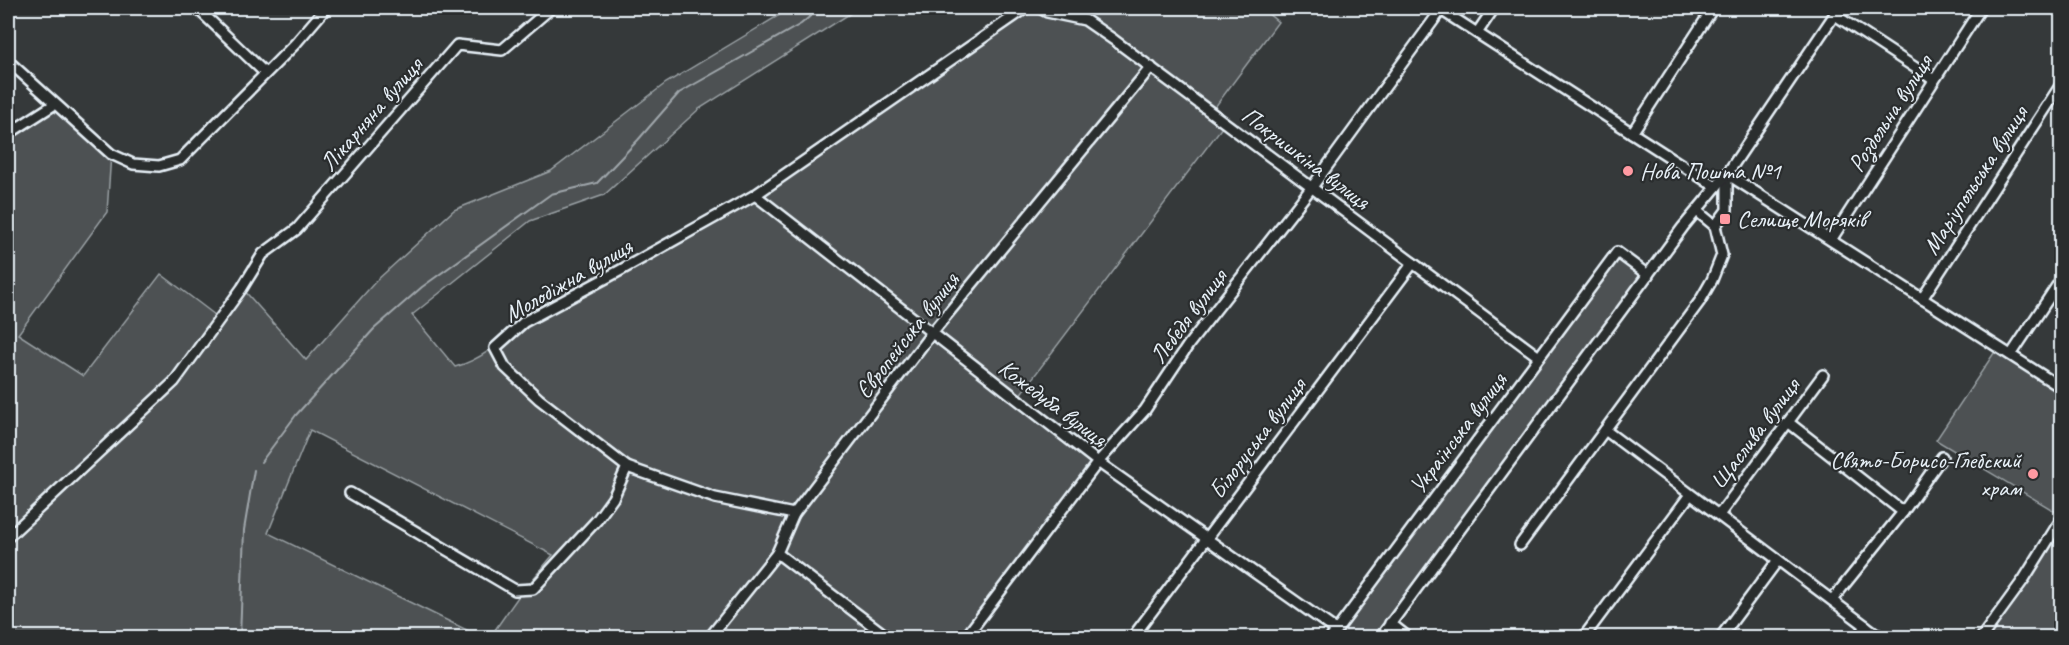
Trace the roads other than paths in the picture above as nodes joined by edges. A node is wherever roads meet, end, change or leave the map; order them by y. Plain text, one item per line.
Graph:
1 (197, 8) edge
2 (326, 8) edge
3 (551, 8) edge
4 (1026, 8) edge
5 (1040, 8) edge
6 (1494, 8) edge
7 (1713, 8) edge
8 (1981, 8) edge
9 (1439, 10) edge
10 (1837, 11) edge
11 (1477, 33) junction
12 (8, 61) edge
13 (1151, 67) junction
14 (265, 73) junction
15 (1934, 80) junction
16 (2061, 82) edge
17 (55, 104) junction
18 (1632, 133) junction
19 (8, 134) edge
20 (1727, 174) junction
21 (1312, 187) junction
22 (1716, 187) junction
23 (755, 195) junction
24 (1696, 211) junction
25 (1715, 226) junction
26 (1831, 240) junction
27 (1413, 262) junction
28 (1648, 275) junction
29 (2061, 278) edge
30 (1922, 298) junction
31 (931, 334) junction
32 (2011, 356) junction
33 (1539, 357) junction
34 (1823, 375) dead end
35 (2061, 388) edge
36 (1788, 422) junction
37 (1605, 430) junction
38 (1942, 457) dead end
39 (1098, 462) junction
40 (627, 467) junction
41 (350, 494) dead end
42 (1689, 496) dead end
43 (1903, 512) junction
44 (794, 514) junction
45 (1719, 515) junction
46 (2061, 518) edge
47 (8, 537) edge
48 (1206, 539) junction
49 (1520, 545) dead end
50 (777, 553) junction
51 (1778, 560) junction
52 (1832, 600) junction
53 (1390, 623) junction
54 (1866, 626) junction
55 (1334, 634) edge
56 (710, 638) edge
57 (889, 638) edge
58 (965, 638) edge
59 (1132, 638) edge
60 (1380, 638) edge
61 (1409, 638) edge
62 (1583, 638) edge
63 (1720, 638) edge
64 (1858, 638) edge
65 (1882, 638) edge
66 (1981, 638) edge

1 - 14 street
2 - 14 street
3 - 47 street, Лікарняна вулиця
4 - 23 street, Молодіжна вулиця
5 - 13 street, Покришкіна вулиця
6 - 11 street
7 - 18 street
8 - 15 street, Роздольна вулиця
9 - 11 street
9 - 21 street, Лебедя вулиця
10 - 15 street
10 - 20 street
11 - 18 street
12 - 17 street
13 - 21 street, Покришкіна вулиця
13 - 31 street, Європейська вулиця
14 - 17 street
15 - 26 street, Роздольна вулиця
16 - 30 street, Маріупольська вулиця
17 - 19 street
18 - 22 street
20 - 22 street
20 - 25 street
20 - 26 street
21 - 27 street, Покришкіна вулиця
21 - 39 street, Лебедя вулиця
22 - 24 street
23 - 31 street, Кожедуба вулиця
23 - 40 street, Молодіжна вулиця
24 - 25 street
24 - 28 street
25 - 37 street
26 - 30 street
27 - 33 street, Покришкіна вулиця
27 - 48 street, Білоруська вулиця
28 - 33 street, Українська вулиця
28 - 53 street
29 - 32 street
30 - 32 street
31 - 39 street, Кожедуба вулиця
31 - 44 street, Європейська вулиця
32 - 35 street
33 - 55 street, Українська вулиця
34 - 36 street, Щаслива вулиця
36 - 43 street
36 - 45 street, Щаслива вулиця
37 - 45 street
37 - 49 street
38 - 43 street
39 - 48 street, Кожедуба вулиця
39 - 58 street, Лебедя вулиця
40 - 41 street
40 - 44 street
42 - 62 street
43 - 52 street
44 - 50 street, Європейська вулиця
45 - 51 street
46 - 66 street
48 - 55 street, Кожедуба вулиця
48 - 59 street, Білоруська вулиця
50 - 56 street, Європейська вулиця
50 - 57 street
51 - 52 street
51 - 63 street
52 - 54 street
53 - 60 street
53 - 61 street
54 - 64 street
54 - 65 street

